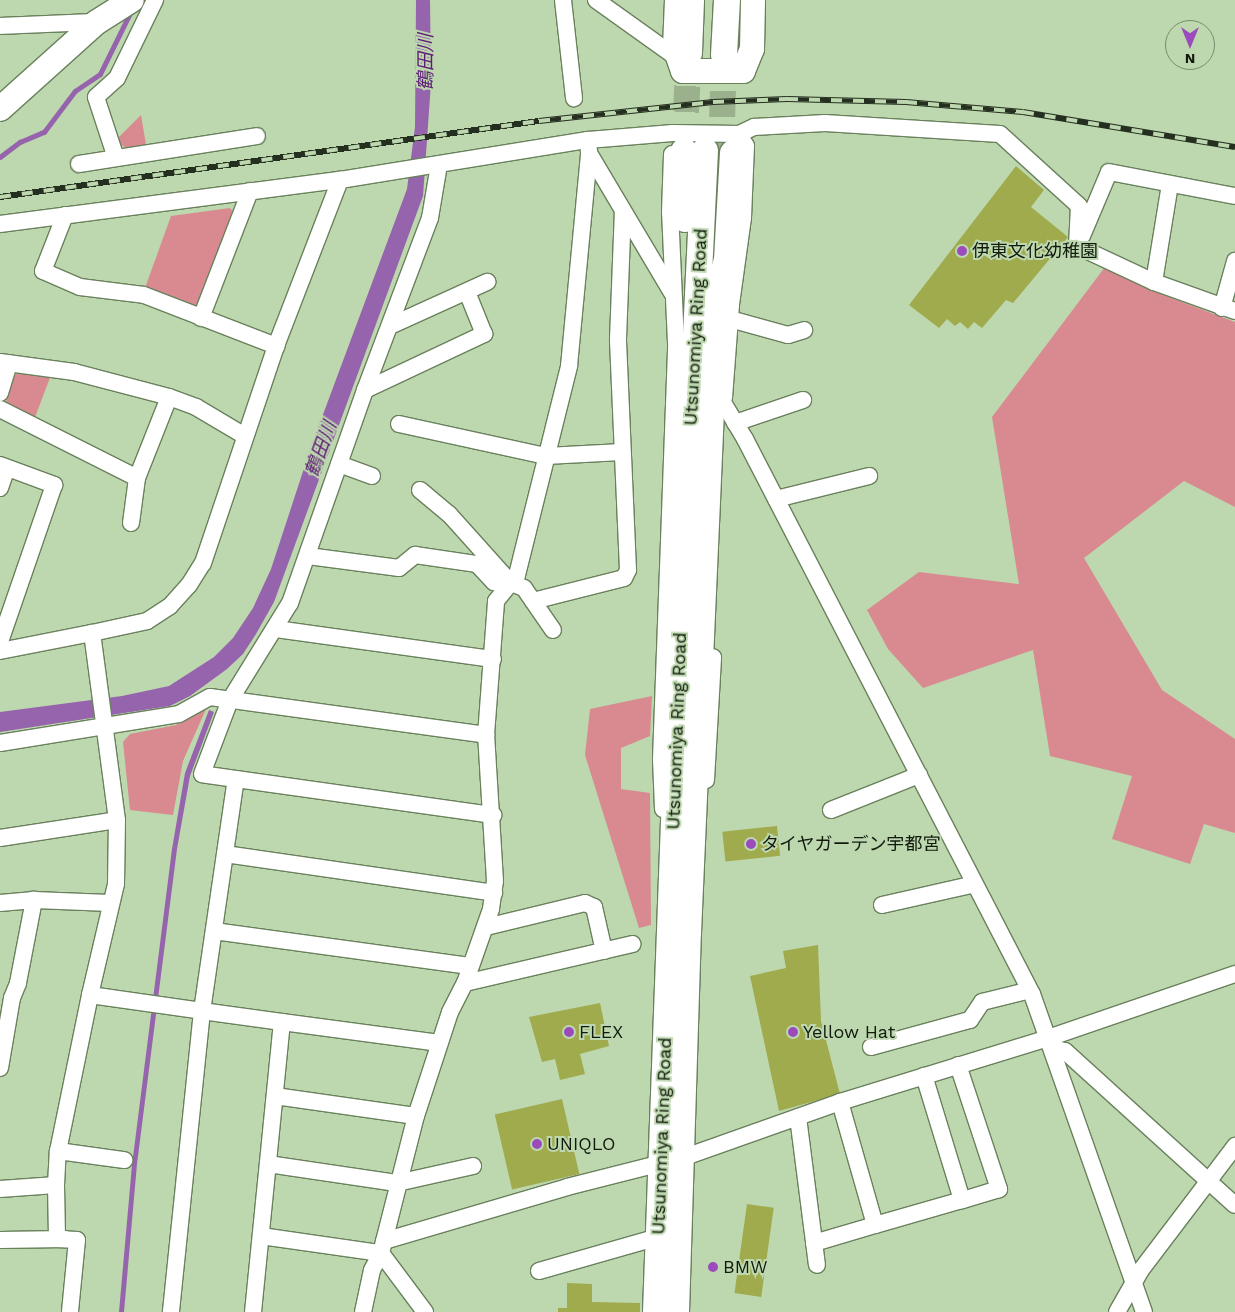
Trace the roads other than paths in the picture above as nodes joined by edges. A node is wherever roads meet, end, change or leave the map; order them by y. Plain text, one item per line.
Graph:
1 (154, 0) edge
2 (563, 0) edge
3 (596, 0) edge
4 (677, 0) edge
5 (691, 0) edge
6 (710, 0) edge
7 (727, 0) edge
8 (740, 0) edge
9 (753, 0) edge
10 (113, 8) edge
11 (0, 26) edge
12 (707, 54) junction
13 (574, 98) dead end
14 (0, 109) edge
15 (257, 136) dead end
16 (709, 146) junction
17 (589, 147) junction
18 (116, 158) junction
19 (79, 164) dead end
20 (435, 166) junction
21 (340, 180) junction
22 (1170, 184) junction
23 (250, 191) junction
24 (1235, 196) edge
25 (623, 211) junction
26 (65, 214) junction
27 (0, 224) edge
28 (1077, 246) junction
29 (1235, 261) edge
30 (487, 282) dead end
31 (1154, 282) junction
32 (466, 292) junction
33 (704, 305) junction
34 (1229, 310) edge
35 (201, 318) junction
36 (390, 326) junction
37 (804, 330) dead end
38 (276, 346) junction
39 (5, 362) edge
40 (365, 390) junction
41 (0, 393) edge
42 (169, 397) junction
43 (804, 400) dead end
44 (724, 404) junction
45 (0, 409) edge
46 (735, 423) junction
47 (399, 424) dead end
48 (246, 436) junction
49 (622, 452) junction
50 (546, 456) junction
51 (339, 464) junction
52 (4, 466) edge
53 (372, 476) dead end
54 (869, 476) dead end
55 (137, 478) junction
56 (0, 488) edge
57 (420, 490) dead end
58 (776, 499) junction
59 (131, 523) dead end
60 (308, 556) junction
61 (511, 583) junction
62 (533, 601) junction
63 (276, 629) junction
64 (552, 630) dead end
65 (92, 633) junction
66 (0, 642) edge
67 (0, 650) edge
68 (493, 659) junction
69 (230, 700) junction
70 (106, 723) junction
71 (486, 735) junction
72 (0, 742) edge
73 (919, 775) junction
74 (236, 779) junction
75 (831, 810) dead end
76 (492, 815) junction
77 (117, 820) junction
78 (0, 838) edge
79 (225, 854) junction
80 (975, 884) junction
81 (494, 893) junction
82 (34, 900) junction
83 (0, 903) edge
84 (110, 903) junction
85 (882, 905) dead end
86 (486, 927) junction
87 (214, 931) junction
88 (678, 934) junction
89 (633, 944) dead end
90 (604, 950) junction
91 (470, 966) junction
92 (1235, 974) edge
93 (465, 983) junction
94 (1030, 990) junction
95 (90, 995) junction
96 (6, 998) edge
97 (202, 1011) junction
98 (282, 1022) junction
99 (440, 1043) junction
100 (1050, 1043) junction
101 (871, 1047) dead end
102 (958, 1065) junction
103 (0, 1068) edge
104 (924, 1076) junction
105 (275, 1096) junction
106 (840, 1102) junction
107 (416, 1116) junction
108 (798, 1117) junction
109 (1235, 1146) edge
110 (58, 1151) junction
111 (124, 1160) dead end
112 (671, 1161) junction
113 (268, 1164) junction
114 (473, 1166) dead end
115 (1208, 1182) junction
116 (397, 1183) junction
117 (56, 1185) junction
118 (0, 1189) edge
119 (962, 1200) junction
120 (1235, 1205) edge
121 (875, 1225) junction
122 (261, 1236) junction
123 (658, 1237) junction
124 (65, 1239) junction
125 (0, 1240) edge
126 (814, 1243) junction
127 (382, 1247) junction
128 (817, 1265) dead end
129 (539, 1270) dead end
130 (1134, 1286) junction
131 (64, 1312) edge
132 (70, 1312) edge
133 (171, 1312) edge
134 (253, 1312) edge
135 (363, 1312) edge
136 (425, 1312) edge
137 (656, 1312) edge
138 (676, 1312) edge
139 (1117, 1312) edge
140 (1144, 1312) edge

1 - 18 street
2 - 13 street
3 - 12 street
4 - 12 main road
5 - 12 main road
6 - 12 main road
7 - 12 main road
8 - 12 main road
9 - 12 main road
10 - 11 street
10 - 14 main road
15 - 18 street
16 - 17 street
16 - 28 street
16 - 33 main road, Utsunomiya Ring Road
16 - 33 main road
17 - 20 street
17 - 25 street
17 - 50 street
18 - 19 street
20 - 21 street
20 - 36 street
21 - 23 street
21 - 38 street
22 - 24 street
22 - 28 street
22 - 31 street
23 - 26 street
23 - 35 street
25 - 33 street
25 - 49 street
26 - 27 street
26 - 35 street
28 - 31 street
29 - 34 street
30 - 32 street
31 - 34 street
32 - 36 street
32 - 40 street
33 - 37 street
33 - 44 street
33 - 88 main road, Utsunomiya Ring Road
35 - 38 street
36 - 40 street
38 - 48 street
39 - 41 street
39 - 42 street
40 - 51 street
42 - 48 street
42 - 55 street
43 - 46 street
44 - 46 street
44 - 88 street
45 - 55 street
46 - 58 street
47 - 50 street
48 - 65 street
49 - 50 street
49 - 62 street
50 - 61 street
51 - 53 street
51 - 60 street
52 - 56 street
52 - 66 street
54 - 58 street
55 - 59 street
57 - 61 street
58 - 73 street
60 - 61 street
60 - 63 street
61 - 62 street
61 - 68 street
62 - 64 street
63 - 68 street
63 - 69 street
65 - 67 street
65 - 70 street
68 - 71 street
69 - 70 street
69 - 71 street
69 - 74 street
70 - 72 street
70 - 77 street
71 - 76 street
73 - 75 street
73 - 80 street
74 - 76 street
74 - 79 street
76 - 81 street
77 - 78 street
77 - 84 street
79 - 81 street
79 - 87 street
80 - 85 street
80 - 94 street
81 - 86 street
82 - 83 street
82 - 84 street
82 - 96 street
84 - 95 street
86 - 90 street
86 - 91 street
87 - 91 street
87 - 97 street
88 - 112 main road, Utsunomiya Ring Road
89 - 90 street
90 - 93 street
91 - 93 street
92 - 100 street
93 - 99 street
94 - 100 street
94 - 101 street
95 - 97 street
95 - 110 street
96 - 103 street
97 - 98 street
97 - 133 street
98 - 99 street
98 - 105 street
99 - 107 street
100 - 102 street
100 - 115 street
100 - 130 street
102 - 104 street
102 - 119 street
104 - 106 street
104 - 119 street
105 - 107 street
105 - 113 street
106 - 108 street
106 - 121 street
107 - 116 street
108 - 112 street
108 - 126 street
109 - 115 street
110 - 111 street
110 - 117 street
112 - 123 main road, Utsunomiya Ring Road
112 - 127 street
112 - 138 main road, Utsunomiya Ring Road
113 - 116 street
113 - 122 street
114 - 116 street
115 - 120 street
115 - 130 street
116 - 127 street
117 - 118 street
117 - 124 street
119 - 121 street
121 - 126 street
122 - 127 street
122 - 134 street
123 - 129 street
123 - 137 main road, Utsunomiya Ring Road
124 - 125 street
124 - 132 street
126 - 128 street
127 - 135 street
127 - 136 street
130 - 139 street
130 - 140 street
131 - 132 street

